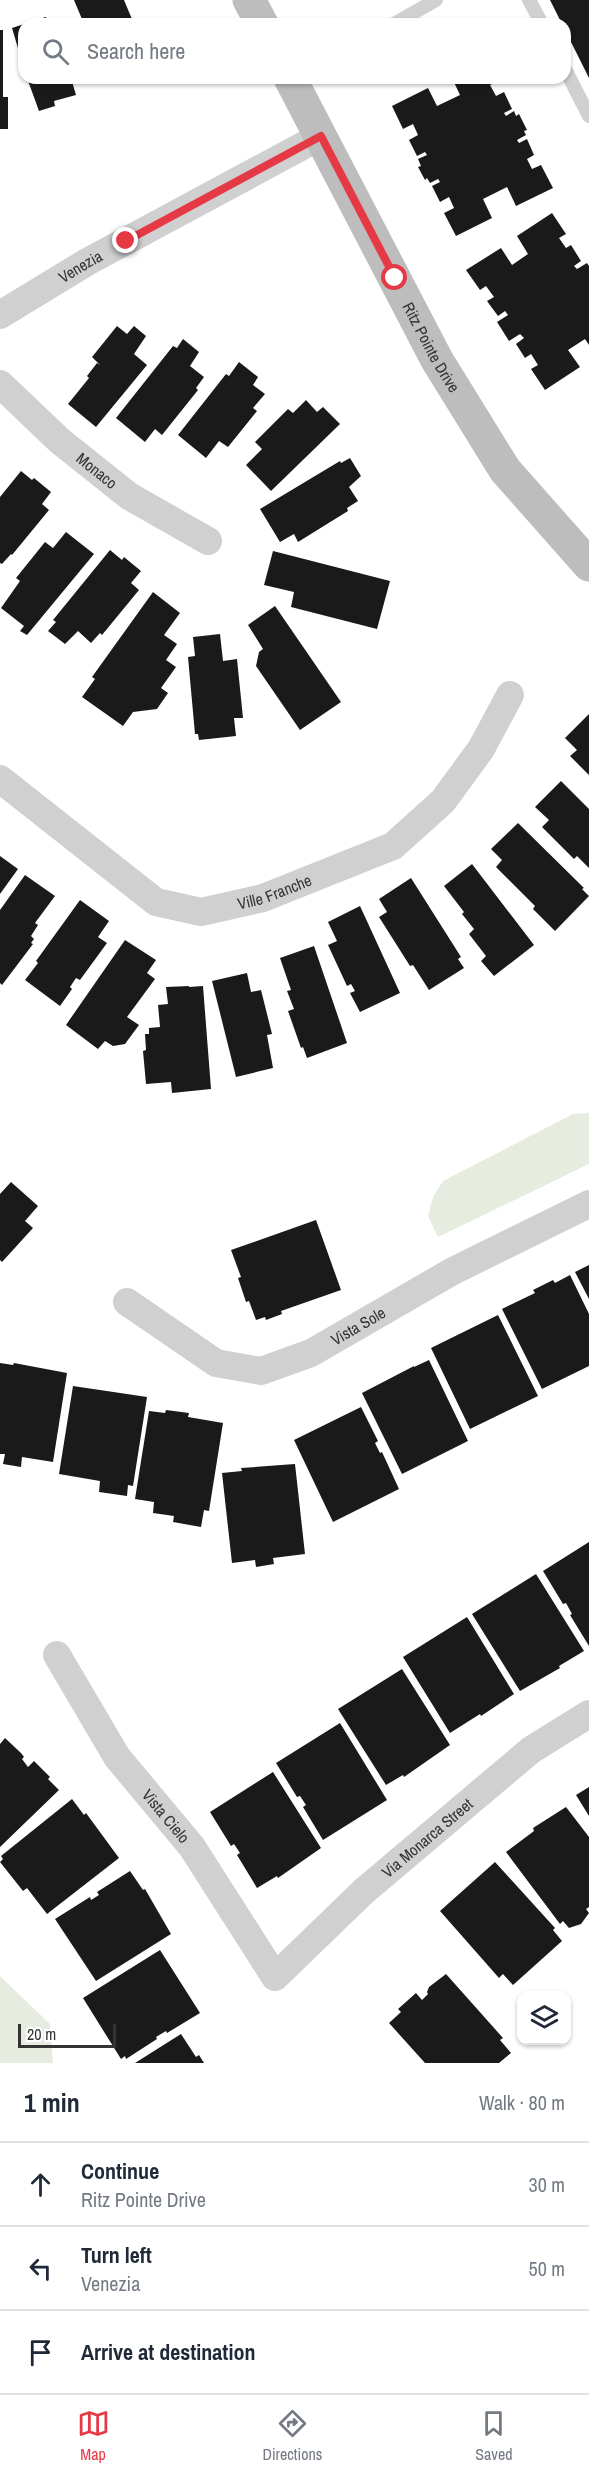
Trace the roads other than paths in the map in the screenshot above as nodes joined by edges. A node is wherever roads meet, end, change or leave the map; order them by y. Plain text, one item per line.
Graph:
1 (249, 0) edge
2 (436, 0) edge
3 (529, 0) edge
4 (259, 18) edge
5 (404, 18) edge
6 (539, 18) edge
7 (571, 81) edge
8 (293, 84) edge
9 (589, 116) edge
10 (321, 136) junction
11 (0, 315) edge
12 (0, 384) edge
13 (208, 541) dead end
14 (589, 565) edge
15 (510, 694) dead end
16 (0, 779) edge
17 (589, 1204) edge
18 (127, 1302) dead end
19 (57, 1655) dead end
20 (589, 1714) edge
21 (275, 1977) joint

1 - 4 street
2 - 5 lane
3 - 6 lane
7 - 9 lane
8 - 10 street, Ritz Pointe Drive
10 - 11 street, Venezia
10 - 14 street, Ritz Pointe Drive
12 - 13 street, Monaco
15 - 16 street, Ville Franche
17 - 18 street, Vista Sole
19 - 21 street, Vista Cielo
20 - 21 street, Via Monarca Street

